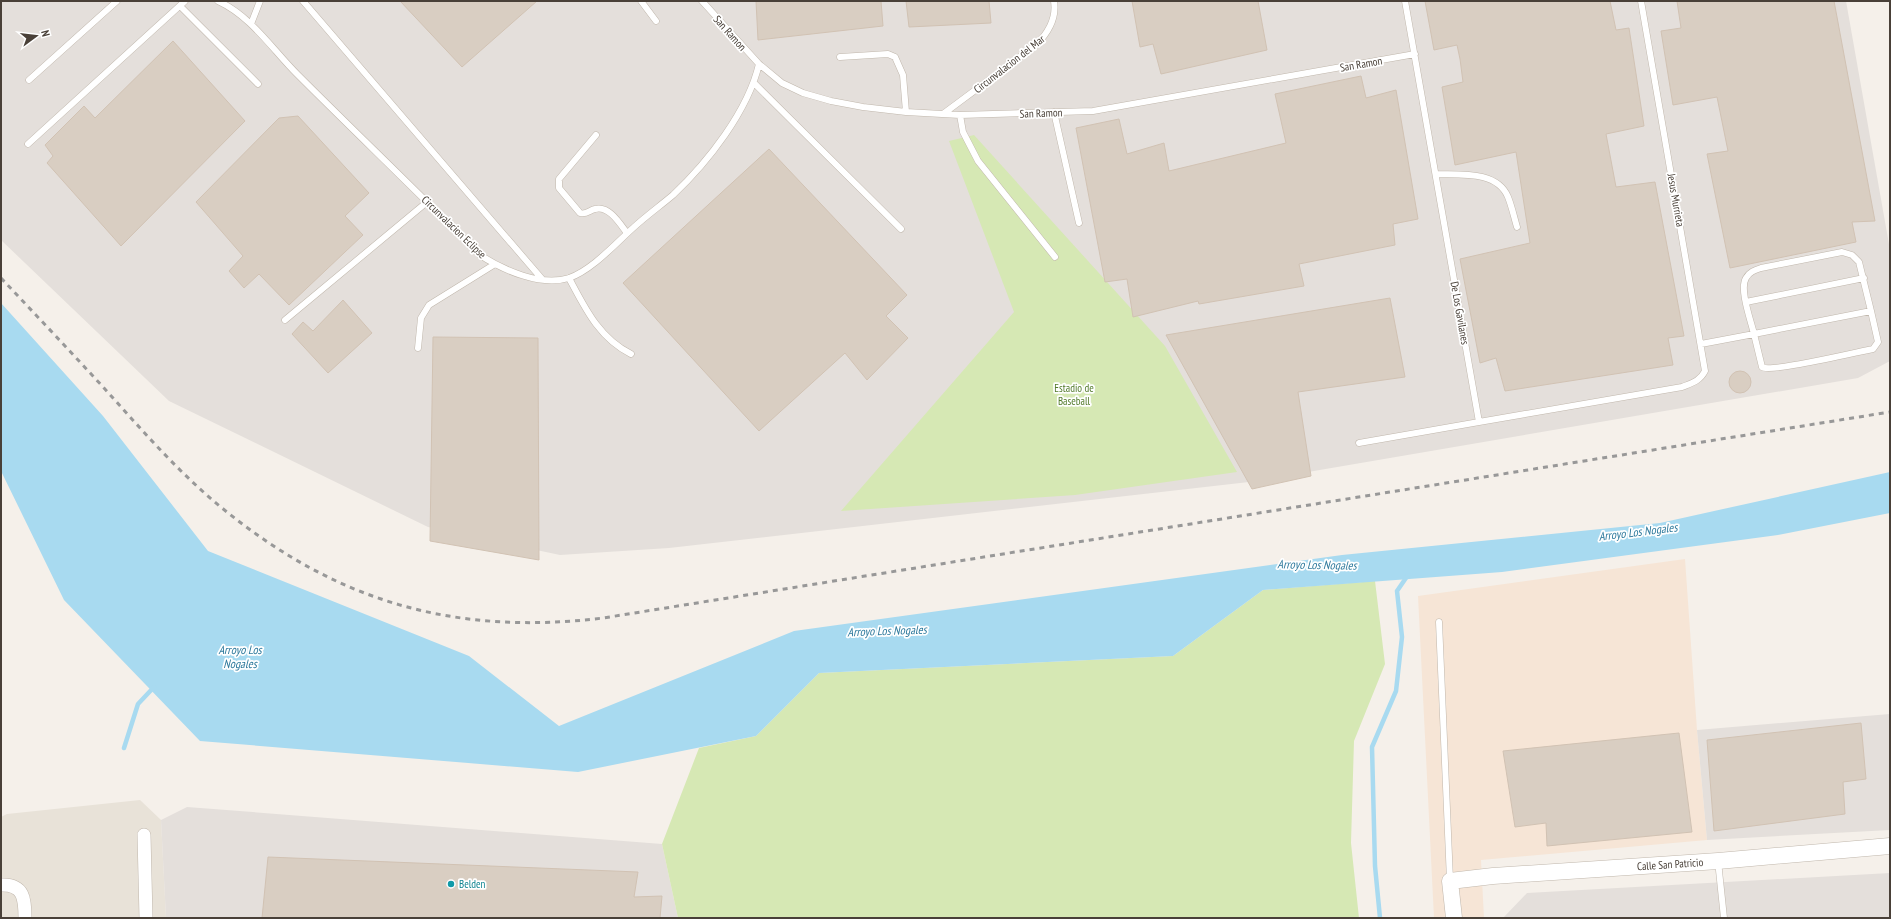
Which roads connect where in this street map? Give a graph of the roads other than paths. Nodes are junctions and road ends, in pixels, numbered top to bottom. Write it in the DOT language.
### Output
graph roads {
  1 [pos="117,1"];
  2 [pos="218,1"];
  3 [pos="260,1"];
  4 [pos="303,1"];
  5 [pos="641,1"];
  6 [pos="702,1"];
  7 [pos="1054,1"];
  8 [pos="1405,1"];
  9 [pos="1641,1"];
  10 [pos="183,3"];
  11 [pos="656,21"];
  12 [pos="251,24"];
  13 [pos="1415,54"];
  14 [pos="840,57"];
  15 [pos="759,64"];
  16 [pos="29,80"];
  17 [pos="754,83"];
  18 [pos="258,84"];
  19 [pos="906,112"];
  20 [pos="1054,112"];
  21 [pos="943,114"];
  22 [pos="960,115"];
  23 [pos="596,135"];
  24 [pos="28,144"];
  25 [pos="1436,174"];
  26 [pos="427,202"];
  27 [pos="1079,223"];
  28 [pos="1517,227"];
  29 [pos="901,229"];
  30 [pos="627,233"];
  31 [pos="1055,257"];
  32 [pos="495,264"];
  33 [pos="569,278"];
  34 [pos="1864,278"];
  35 [pos="542,279"];
  36 [pos="1746,302"];
  37 [pos="1871,311"];
  38 [pos="285,320"];
  39 [pos="1754,334"];
  40 [pos="1701,344"];
  41 [pos="418,348"];
  42 [pos="631,354"];
  43 [pos="1479,422"];
  44 [pos="1359,443"];
  45 [pos="1439,622"];
  46 [pos="144,835"];
  47 [pos="1890,846"];
  48 [pos="1718,861"];
  49 [pos="1450,881"];
  50 [pos="1,885"];
  51 [pos="25,918"];
  52 [pos="146,918"];
  53 [pos="1454,918"];
  54 [pos="1724,918"];
  1 -- 16 [label="lane"];
  2 -- 12 [label="lane, Circunvalacion Eclipse"];
  3 -- 12 [label="lane"];
  4 -- 35 [label="lane"];
  5 -- 11 [label="lane"];
  6 -- 15 [label="lane, San Ramon"];
  7 -- 21 [label="lane, Circunvalacion del Mar"];
  8 -- 13 [label="lane, De Los Gavilanes"];
  9 -- 40 [label="lane, Jesus Murrieta"];
  10 -- 18 [label="lane"];
  10 -- 24 [label="lane"];
  12 -- 26 [label="lane, Circunvalacion Eclipse"];
  13 -- 20 [label="lane, San Ramon"];
  13 -- 25 [label="lane, De Los Gavilanes"];
  14 -- 19 [label="lane"];
  15 -- 17 [label="lane, Circunvalacion Eclipse"];
  15 -- 19 [label="lane, San Ramon"];
  17 -- 29 [label="lane"];
  17 -- 30 [label="lane, Circunvalacion Eclipse"];
  19 -- 21 [label="lane, San Ramon"];
  20 -- 22 [label="lane, San Ramon"];
  20 -- 27 [label="lane"];
  21 -- 22 [label="lane, San Ramon"];
  22 -- 31 [label="lane"];
  23 -- 30 [label="lane"];
  25 -- 28 [label="lane"];
  25 -- 43 [label="lane, De Los Gavilanes"];
  26 -- 32 [label="lane, Circunvalacion Eclipse"];
  26 -- 38 [label="lane"];
  30 -- 33 [label="lane, Circunvalacion Eclipse"];
  32 -- 35 [label="lane, Circunvalacion Eclipse"];
  32 -- 41 [label="lane"];
  33 -- 35 [label="lane, Circunvalacion Eclipse"];
  33 -- 42 [label="lane"];
  34 -- 36 [label="lane"];
  34 -- 36 [label="lane"];
  34 -- 37 [label="lane"];
  36 -- 39 [label="lane"];
  37 -- 39 [label="lane"];
  37 -- 39 [label="lane"];
  39 -- 40 [label="lane"];
  40 -- 43 [label="lane, Jesus Murrieta"];
  43 -- 44 [label="lane"];
  45 -- 49 [label="lane"];
  46 -- 52 [label="street"];
  47 -- 48 [label="street, Calle San Patricio"];
  48 -- 49 [label="street, Calle San Patricio"];
  48 -- 54 [label="lane"];
  49 -- 53 [label="street"];
  50 -- 51 [label="street"];
}
